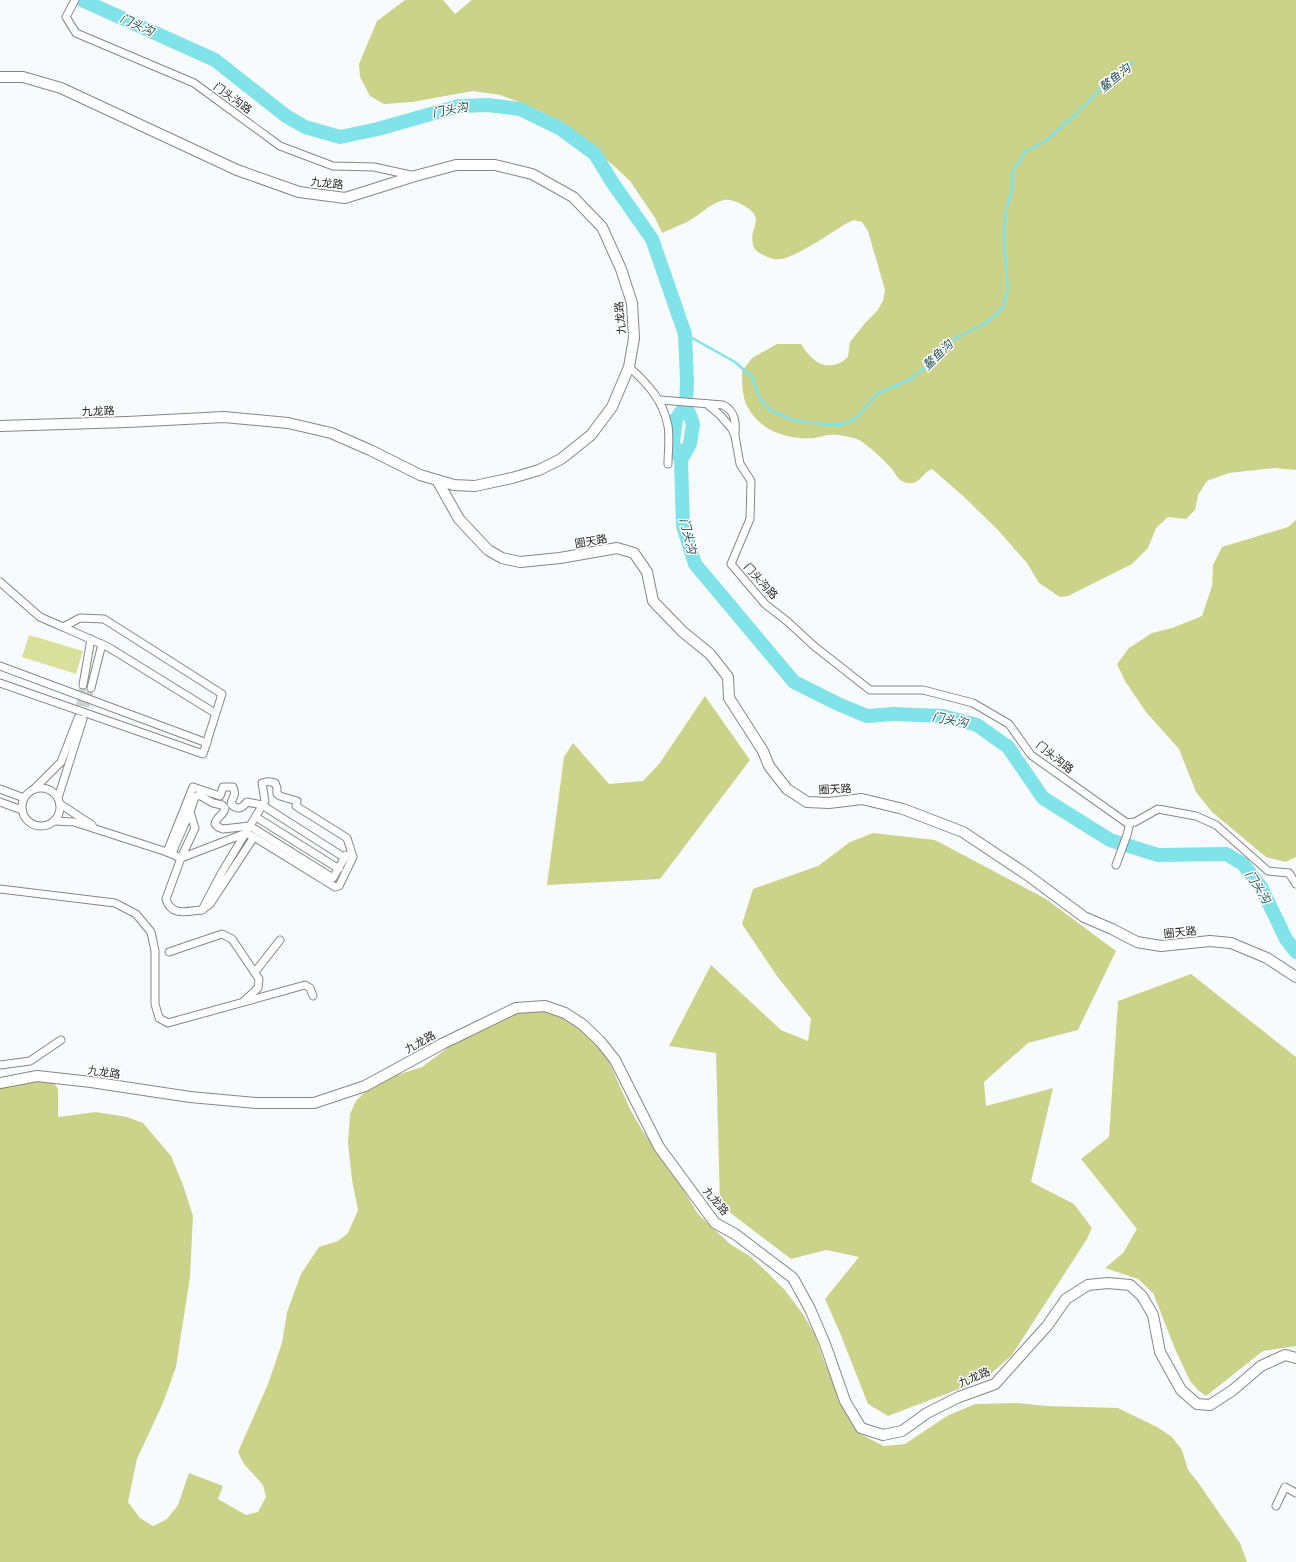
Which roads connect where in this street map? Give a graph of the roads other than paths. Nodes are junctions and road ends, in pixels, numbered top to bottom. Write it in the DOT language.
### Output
graph roads {
  1 [pos="75,0"];
  2 [pos="0,77"];
  3 [pos="415,176"];
  4 [pos="629,367"];
  5 [pos="660,400"];
  6 [pos="707,404"];
  7 [pos="0,426"];
  8 [pos="735,436"];
  9 [pos="668,464"];
  10 [pos="437,480"];
  11 [pos="0,582"];
  12 [pos="63,627"];
  13 [pos="91,639"];
  14 [pos="102,644"];
  15 [pos="0,666"];
  16 [pos="0,683"];
  17 [pos="83,685"];
  18 [pos="91,688"];
  19 [pos="215,713"];
  20 [pos="207,743"];
  21 [pos="0,789"];
  22 [pos="32,790"];
  23 [pos="24,798"];
  24 [pos="59,801"];
  25 [pos="0,802"];
  26 [pos="262,806"];
  27 [pos="22,810"];
  28 [pos="190,812"];
  29 [pos="256,817"];
  30 [pos="54,821"];
  31 [pos="1130,823"];
  32 [pos="98,829"];
  33 [pos="248,829"];
  34 [pos="254,837"];
  35 [pos="350,848"];
  36 [pos="170,852"];
  37 [pos="182,858"];
  38 [pos="345,858"];
  39 [pos="1116,866"];
  40 [pos="339,869"];
  41 [pos="334,878"];
  42 [pos="340,883"];
  43 [pos="1296,884"];
  44 [pos="0,889"];
  45 [pos="202,910"];
  46 [pos="280,940"];
  47 [pos="169,952"];
  48 [pos="255,972"];
  49 [pos="1293,975"];
  50 [pos="313,996"];
  51 [pos="242,1003"];
  52 [pos="61,1040"];
  53 [pos="0,1065"];
  54 [pos="0,1084"];
  55 [pos="1296,1358"];
  56 [pos="1296,1493"];
  57 [pos="1276,1506"];
  1 -- 3 [label="street, 门头沟路"];
  2 -- 3 [label="street, 九龙路"];
  3 -- 4 [label="street, 九龙路"];
  4 -- 5 [label="street"];
  4 -- 10 [label="street, 九龙路"];
  5 -- 6 [label="street"];
  5 -- 9 [label="street"];
  6 -- 8 [label="street"];
  6 -- 8 [label="street"];
  7 -- 10 [label="street, 九龙路"];
  8 -- 31 [label="street, 门头沟路"];
  10 -- 49 [label="street, 圈天路"];
  11 -- 12 [label="street"];
  12 -- 13 [label="street"];
  12 -- 19 [label="street"];
  13 -- 14 [label="street"];
  13 -- 17 [label="street"];
  14 -- 18 [label="street"];
  14 -- 19 [label="street"];
  15 -- 20 [label="street"];
  16 -- 20 [label="street"];
  19 -- 20 [label="street"];
  21 -- 23 [label="street"];
  22 -- 23 [label="street"];
  22 -- 24 [label="street"];
  22 -- 24 [label="street"];
  23 -- 27 [label="street"];
  24 -- 30 [label="street"];
  24 -- 32 [label="street"];
  25 -- 27 [label="street"];
  26 -- 29 [label="street"];
  26 -- 35 [label="street"];
  26 -- 36 [label="street"];
  26 -- 38 [label="street"];
  27 -- 30 [label="street"];
  28 -- 33 [label="street"];
  28 -- 36 [label="street"];
  28 -- 37 [label="street"];
  29 -- 33 [label="street"];
  29 -- 40 [label="street"];
  30 -- 32 [label="street"];
  31 -- 39 [label="street"];
  31 -- 43 [label="street"];
  32 -- 36 [label="street"];
  33 -- 34 [label="street"];
  33 -- 37 [label="street"];
  33 -- 41 [label="street"];
  33 -- 45 [label="street"];
  34 -- 42 [label="street"];
  34 -- 45 [label="street"];
  35 -- 38 [label="street"];
  35 -- 42 [label="street"];
  36 -- 37 [label="street"];
  37 -- 45 [label="street"];
  38 -- 40 [label="street"];
  40 -- 41 [label="street"];
  41 -- 42 [label="street"];
  44 -- 51 [label="street"];
  46 -- 48 [label="street"];
  47 -- 48 [label="street"];
  48 -- 51 [label="street"];
  50 -- 51 [label="street"];
  52 -- 53 [label="street"];
  54 -- 55 [label="street, 九龙路"];
  56 -- 57 [label="street"];
}
